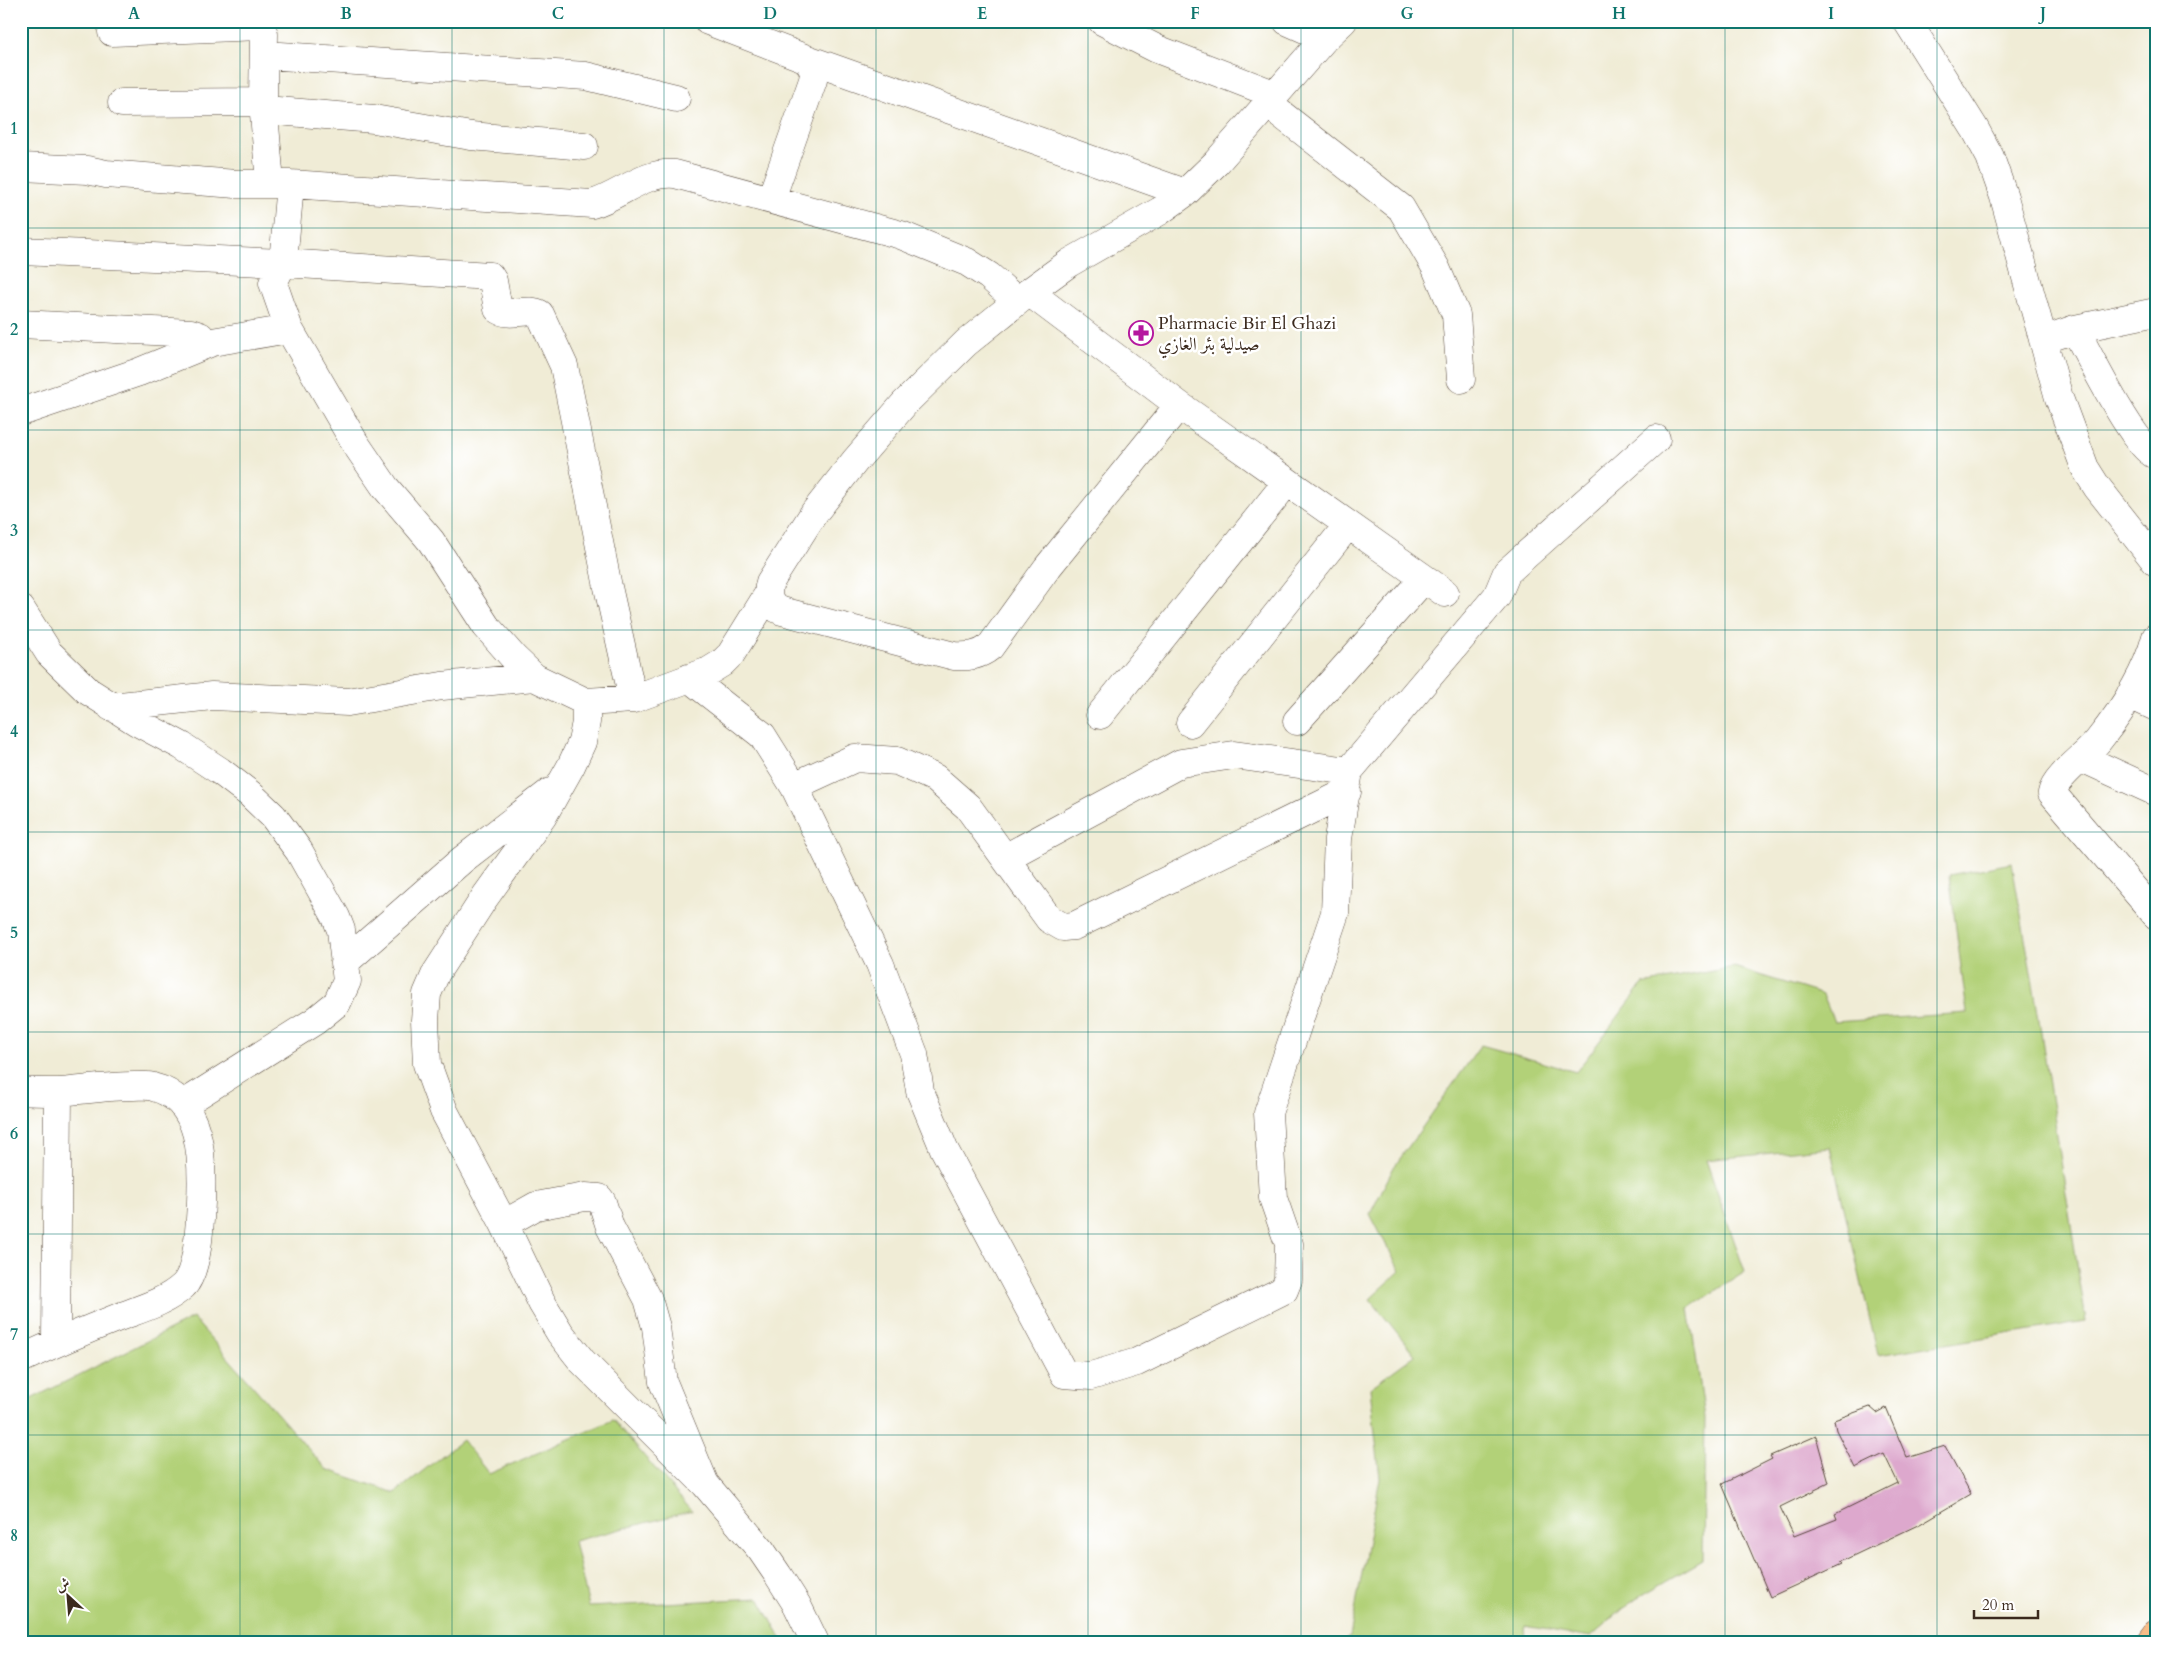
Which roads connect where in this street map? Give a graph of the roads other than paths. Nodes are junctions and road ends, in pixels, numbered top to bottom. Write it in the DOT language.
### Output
graph roads {
  1 [pos="708,21"];
  2 [pos="1102,21"];
  3 [pos="1287,21"];
  4 [pos="1907,21"];
  5 [pos="1334,30"];
  6 [pos="112,32"];
  7 [pos="264,55"];
  8 [pos="807,59"];
  9 [pos="676,98"];
  10 [pos="1272,100"];
  11 [pos="122,103"];
  12 [pos="264,106"];
  13 [pos="584,146"];
  14 [pos="21,167"];
  15 [pos="280,184"];
  16 [pos="1184,192"];
  17 [pos="772,199"];
  18 [pos="21,251"];
  19 [pos="283,263"];
  20 [pos="1023,296"];
  21 [pos="2156,312"];
  22 [pos="21,324"];
  23 [pos="290,329"];
  24 [pos="2075,329"];
  25 [pos="2043,340"];
  26 [pos="202,346"];
  27 [pos="1461,379"];
  28 [pos="1179,404"];
  29 [pos="21,412"];
  30 [pos="1656,439"];
  31 [pos="2156,455"];
  32 [pos="1287,482"];
  33 [pos="1348,525"];
  34 [pos="2156,562"];
  35 [pos="767,596"];
  36 [pos="21,609"];
  37 [pos="2156,637"];
  38 [pos="534,676"];
  39 [pos="689,678"];
  40 [pos="2130,695"];
  41 [pos="633,699"];
  42 [pos="586,702"];
  43 [pos="111,707"];
  44 [pos="2156,707"];
  45 [pos="1100,715"];
  46 [pos="1297,721"];
  47 [pos="1190,722"];
  48 [pos="2082,758"];
  49 [pos="1348,782"];
  50 [pos="560,785"];
  51 [pos="794,786"];
  52 [pos="2156,792"];
  53 [pos="1005,858"];
  54 [pos="2156,915"];
  55 [pos="344,963"];
  56 [pos="21,1091"];
  57 [pos="58,1092"];
  58 [pos="182,1105"];
  59 [pos="504,1224"];
  60 [pos="56,1342"];
  61 [pos="21,1359"];
  62 [pos="705,1484"];
  63 [pos="2156,1634"];
  64 [pos="816,1642"];
  65 [pos="2150,1642"];
  1 -- 8 [label="street"];
  2 -- 10 [label="street"];
  3 -- 5 [label="street"];
  4 -- 25 [label="street"];
  5 -- 10 [label="street"];
  6 -- 7 [label="street"];
  7 -- 9 [label="street"];
  7 -- 12 [label="street"];
  8 -- 16 [label="street"];
  8 -- 17 [label="street"];
  10 -- 16 [label="street"];
  10 -- 27 [label="street"];
  11 -- 12 [label="street"];
  12 -- 13 [label="street"];
  12 -- 15 [label="street"];
  14 -- 15 [label="street"];
  15 -- 17 [label="street"];
  15 -- 19 [label="street"];
  16 -- 20 [label="street"];
  17 -- 20 [label="street"];
  18 -- 19 [label="street"];
  19 -- 23 [label="street"];
  19 -- 41 [label="street"];
  20 -- 28 [label="street"];
  20 -- 35 [label="street"];
  21 -- 24 [label="street"];
  22 -- 26 [label="street"];
  23 -- 26 [label="street"];
  23 -- 38 [label="street"];
  24 -- 25 [label="street"];
  24 -- 31 [label="street"];
  25 -- 34 [label="street"];
  26 -- 29 [label="street"];
  28 -- 32 [label="street"];
  28 -- 35 [label="street"];
  30 -- 49 [label="street"];
  32 -- 33 [label="street"];
  32 -- 45 [label="street"];
  33 -- 46 [label="street"];
  33 -- 47 [label="street"];
  35 -- 39 [label="street"];
  36 -- 43 [label="street"];
  37 -- 40 [label="street"];
  38 -- 42 [label="street"];
  38 -- 43 [label="street"];
  39 -- 41 [label="street"];
  39 -- 51 [label="street"];
  40 -- 44 [label="street"];
  40 -- 48 [label="street"];
  41 -- 42 [label="street"];
  42 -- 50 [label="street"];
  43 -- 55 [label="street"];
  48 -- 52 [label="street"];
  48 -- 54 [label="street"];
  49 -- 51 [label="street"];
  49 -- 53 [label="street"];
  49 -- 53 [label="street"];
  50 -- 55 [label="street"];
  50 -- 59 [label="street"];
  51 -- 53 [label="street"];
  55 -- 58 [label="street"];
  56 -- 57 [label="street"];
  57 -- 58 [label="street"];
  57 -- 60 [label="street"];
  58 -- 60 [label="street"];
  59 -- 62 [label="street"];
  59 -- 62 [label="street"];
  60 -- 61 [label="street"];
  62 -- 64 [label="street"];
  63 -- 65 [label="main road"];
}
